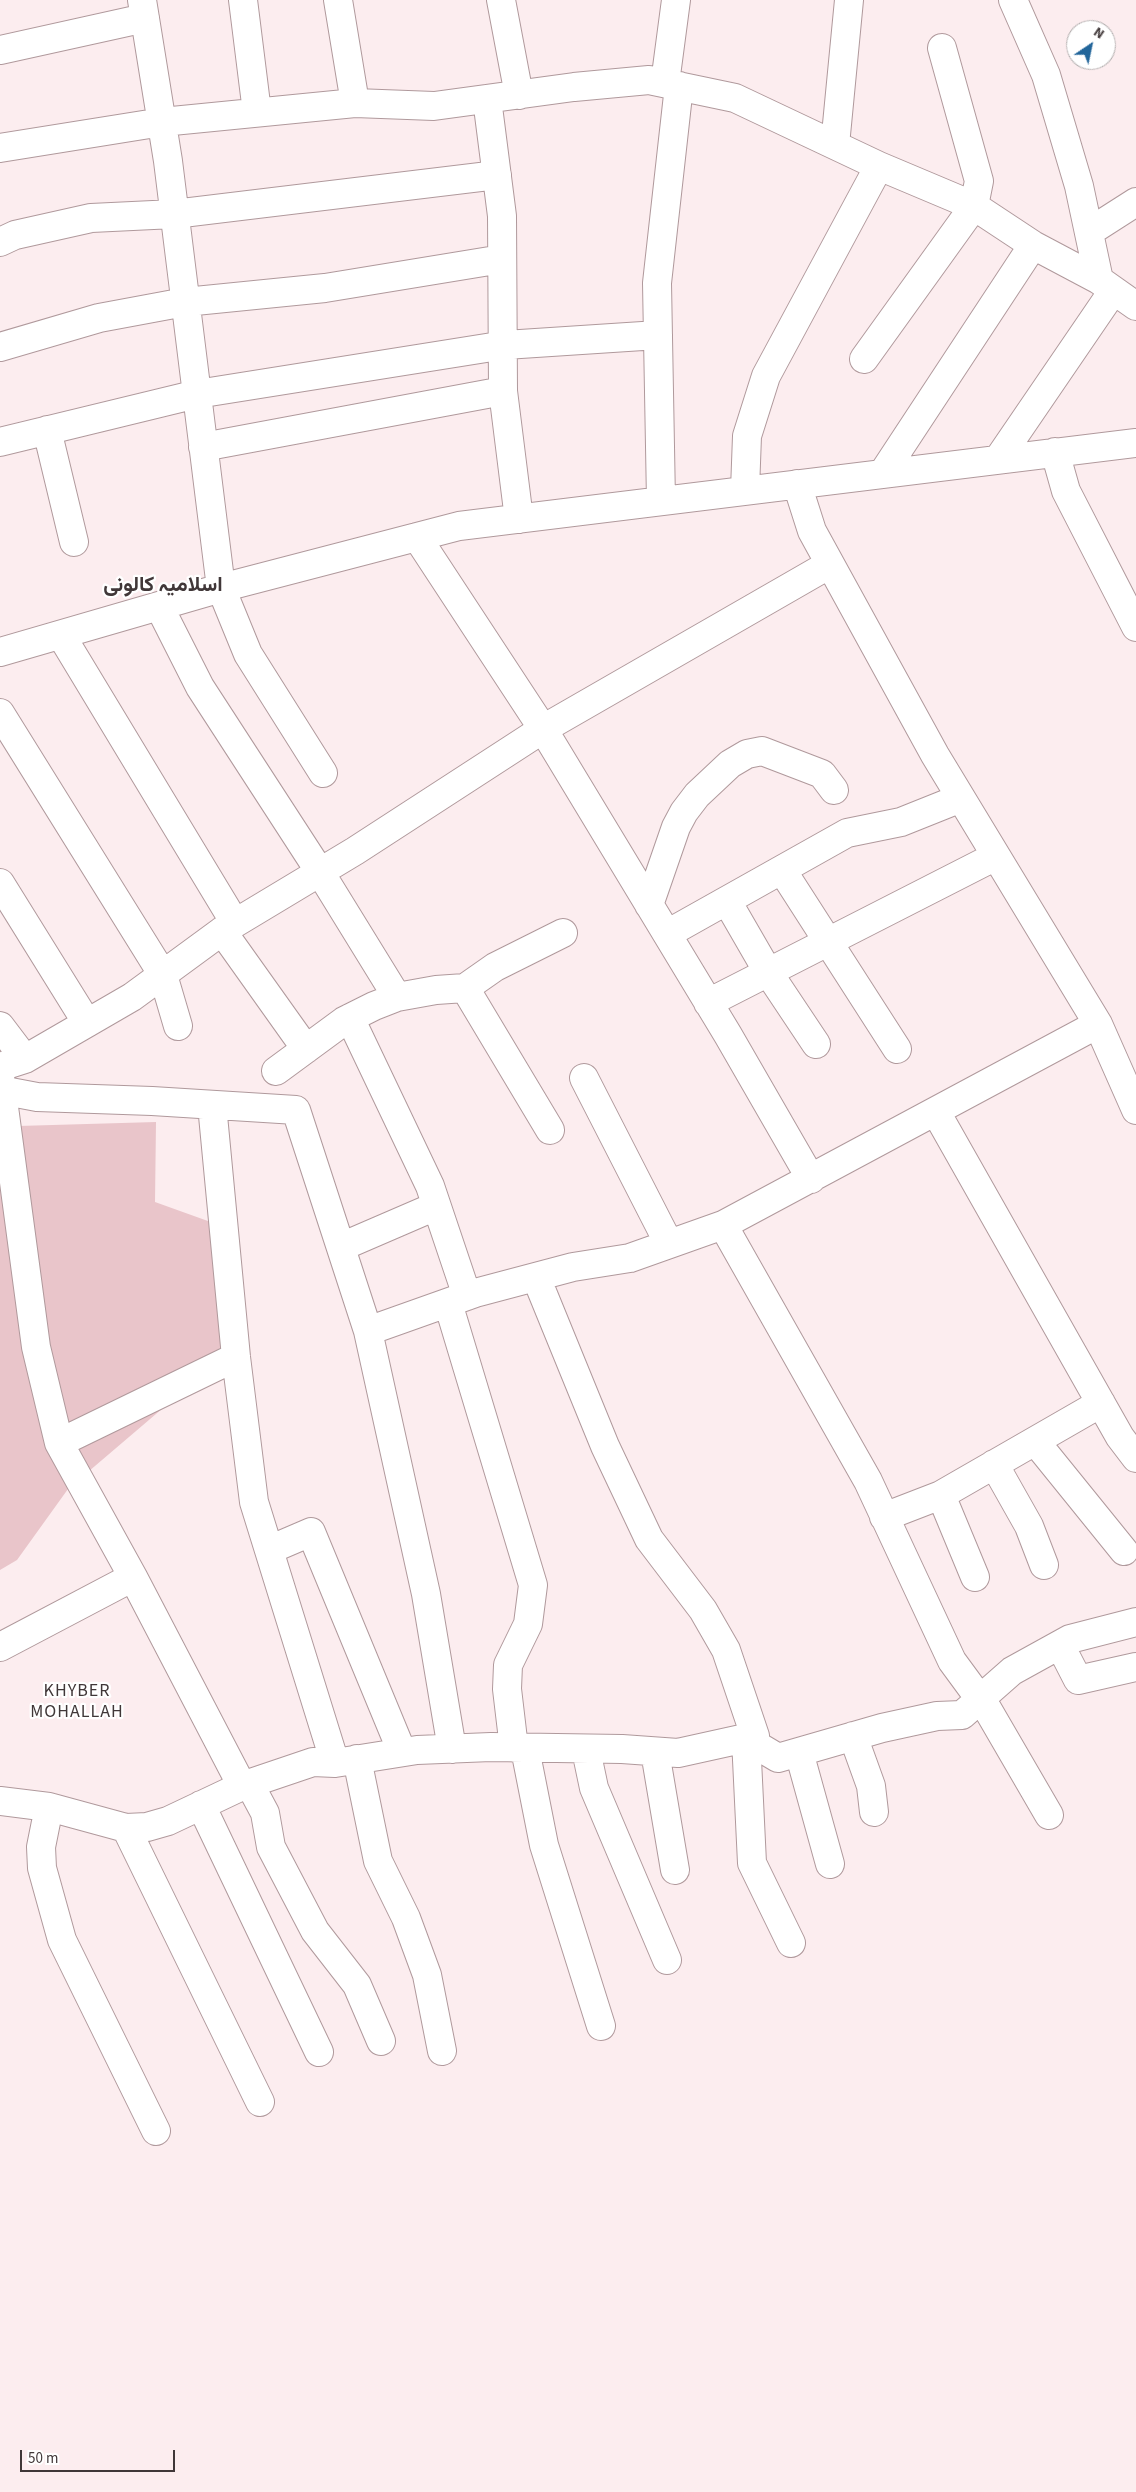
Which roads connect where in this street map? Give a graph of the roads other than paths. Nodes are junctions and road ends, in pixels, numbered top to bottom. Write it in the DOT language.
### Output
graph roads {
  1 [pos="243,0"];
  2 [pos="338,0"];
  3 [pos="501,0"];
  4 [pos="676,0"];
  5 [pos="849,0"];
  6 [pos="1013,0"];
  7 [pos="143,9"];
  8 [pos="942,48"];
  9 [pos="0,50"];
  10 [pos="672,84"];
  11 [pos="519,95"];
  12 [pos="487,99"];
  13 [pos="354,103"];
  14 [pos="257,112"];
  15 [pos="162,122"];
  16 [pos="835,145"];
  17 [pos="0,148"];
  18 [pos="879,166"];
  19 [pos="496,175"];
  20 [pos="1136,202"];
  21 [pos="974,206"];
  22 [pos="174,214"];
  23 [pos="1089,232"];
  24 [pos="0,242"];
  25 [pos="1033,245"];
  26 [pos="502,259"];
  27 [pos="1106,286"];
  28 [pos="185,302"];
  29 [pos="1136,306"];
  30 [pos="658,335"];
  31 [pos="505,345"];
  32 [pos="0,347"];
  33 [pos="864,359"];
  34 [pos="503,391"];
  35 [pos="197,394"];
  36 [pos="47,430"];
  37 [pos="0,442"];
  38 [pos="1136,443"];
  39 [pos="203,447"];
  40 [pos="1056,452"];
  41 [pos="999,458"];
  42 [pos="883,473"];
  43 [pos="797,484"];
  44 [pos="745,490"];
  45 [pos="661,501"];
  46 [pos="519,519"];
  47 [pos="417,537"];
  48 [pos="74,542"];
  49 [pos="830,564"];
  50 [pos="221,588"];
  51 [pos="159,606"];
  52 [pos="1136,627"];
  53 [pos="61,636"];
  54 [pos="0,652"];
  55 [pos="0,713"];
  56 [pos="543,729"];
  57 [pos="323,773"];
  58 [pos="834,790"];
  59 [pos="961,798"];
  60 [pos="996,856"];
  61 [pos="782,870"];
  62 [pos="320,872"];
  63 [pos="0,883"];
  64 [pos="727,901"];
  65 [pos="649,905"];
  66 [pos="228,927"];
  67 [pos="563,933"];
  68 [pos="667,934"];
  69 [pos="828,942"];
  70 [pos="768,972"];
  71 [pos="163,975"];
  72 [pos="466,988"];
  73 [pos="397,997"];
  74 [pos="708,1003"];
  75 [pos="350,1018"];
  76 [pos="87,1023"];
  77 [pos="1098,1024"];
  78 [pos="0,1026"];
  79 [pos="178,1026"];
  80 [pos="816,1044"];
  81 [pos="306,1049"];
  82 [pos="896,1049"];
  83 [pos="276,1071"];
  84 [pos="5,1077"];
  85 [pos="584,1078"];
  86 [pos="212,1105"];
  87 [pos="1136,1110"];
  88 [pos="936,1112"];
  89 [pos="550,1130"];
  90 [pos="811,1179"];
  91 [pos="436,1206"];
  92 [pos="724,1225"];
  93 [pos="669,1244"];
  94 [pos="341,1247"];
  95 [pos="536,1277"];
  96 [pos="457,1299"];
  97 [pos="368,1331"];
  98 [pos="236,1357"];
  99 [pos="1101,1403"];
  100 [pos="1036,1440"];
  101 [pos="60,1442"];
  102 [pos="1128,1447"];
  103 [pos="994,1464"];
  104 [pos="941,1495"];
  105 [pos="884,1517"];
  106 [pos="269,1550"];
  107 [pos="1124,1551"];
  108 [pos="1044,1565"];
  109 [pos="975,1576"];
  110 [pos="133,1577"];
  111 [pos="1136,1622"];
  112 [pos="1060,1645"];
  113 [pos="0,1647"];
  114 [pos="1136,1667"];
  115 [pos="980,1699"];
  116 [pos="853,1736"];
  117 [pos="746,1739"];
  118 [pos="519,1748"];
  119 [pos="452,1749"];
  120 [pos="586,1750"];
  121 [pos="402,1752"];
  122 [pos="655,1752"];
  123 [pos="799,1752"];
  124 [pos="346,1761"];
  125 [pos="246,1784"];
  126 [pos="0,1801"];
  127 [pos="201,1805"];
  128 [pos="49,1807"];
  129 [pos="874,1812"];
  130 [pos="1049,1815"];
  131 [pos="126,1828"];
  132 [pos="830,1864"];
  133 [pos="675,1870"];
  134 [pos="792,1943"];
  135 [pos="667,1960"];
  136 [pos="601,2026"];
  137 [pos="381,2041"];
  138 [pos="442,2051"];
  139 [pos="319,2052"];
  140 [pos="260,2102"];
  141 [pos="156,2132"];
  1 -- 14 [label="street"];
  2 -- 13 [label="street"];
  3 -- 11 [label="street"];
  4 -- 10 [label="street"];
  5 -- 16 [label="street"];
  6 -- 23 [label="street"];
  7 -- 9 [label="street"];
  7 -- 15 [label="street"];
  8 -- 21 [label="street"];
  10 -- 11 [label="street"];
  10 -- 16 [label="street"];
  10 -- 30 [label="street"];
  11 -- 12 [label="street"];
  12 -- 13 [label="street"];
  12 -- 19 [label="street"];
  13 -- 14 [label="street"];
  14 -- 15 [label="street"];
  15 -- 17 [label="street"];
  15 -- 22 [label="street"];
  16 -- 18 [label="street"];
  18 -- 21 [label="street"];
  18 -- 44 [label="street"];
  19 -- 22 [label="street"];
  19 -- 26 [label="street"];
  20 -- 23 [label="street"];
  21 -- 25 [label="street"];
  21 -- 33 [label="street"];
  22 -- 24 [label="street"];
  22 -- 28 [label="street"];
  23 -- 27 [label="street"];
  25 -- 27 [label="street"];
  25 -- 42 [label="street"];
  26 -- 28 [label="street"];
  26 -- 31 [label="street"];
  27 -- 29 [label="street"];
  27 -- 41 [label="street"];
  28 -- 32 [label="street"];
  28 -- 35 [label="street"];
  30 -- 31 [label="street"];
  30 -- 45 [label="street"];
  31 -- 34 [label="street"];
  31 -- 35 [label="street"];
  34 -- 39 [label="street"];
  34 -- 46 [label="street"];
  35 -- 36 [label="street"];
  35 -- 39 [label="street"];
  36 -- 37 [label="street"];
  36 -- 48 [label="street"];
  38 -- 40 [label="street"];
  39 -- 50 [label="street"];
  40 -- 41 [label="street"];
  40 -- 52 [label="street"];
  41 -- 42 [label="street"];
  42 -- 43 [label="street"];
  43 -- 44 [label="street"];
  43 -- 49 [label="street"];
  44 -- 45 [label="street"];
  45 -- 46 [label="street"];
  46 -- 47 [label="street"];
  47 -- 50 [label="street"];
  47 -- 56 [label="street"];
  49 -- 56 [label="street"];
  49 -- 59 [label="street"];
  50 -- 51 [label="street"];
  50 -- 57 [label="street"];
  51 -- 53 [label="street"];
  51 -- 62 [label="street"];
  53 -- 54 [label="street"];
  53 -- 66 [label="street"];
  55 -- 71 [label="street"];
  56 -- 62 [label="street"];
  56 -- 65 [label="street"];
  58 -- 65 [label="street"];
  59 -- 60 [label="street"];
  59 -- 61 [label="street"];
  60 -- 69 [label="street"];
  60 -- 77 [label="street"];
  61 -- 64 [label="street"];
  61 -- 69 [label="street"];
  62 -- 66 [label="street"];
  62 -- 73 [label="street"];
  63 -- 76 [label="street"];
  64 -- 68 [label="street"];
  64 -- 70 [label="street"];
  65 -- 68 [label="street"];
  66 -- 71 [label="street"];
  66 -- 81 [label="street"];
  67 -- 72 [label="street"];
  68 -- 74 [label="street"];
  69 -- 70 [label="street"];
  69 -- 82 [label="street"];
  70 -- 74 [label="street"];
  70 -- 80 [label="street"];
  71 -- 76 [label="street"];
  71 -- 79 [label="street"];
  72 -- 73 [label="street"];
  72 -- 89 [label="street"];
  73 -- 75 [label="street"];
  74 -- 90 [label="street"];
  75 -- 81 [label="street"];
  75 -- 91 [label="street"];
  76 -- 84 [label="street"];
  77 -- 87 [label="street"];
  77 -- 88 [label="street"];
  78 -- 84 [label="street"];
  81 -- 83 [label="street"];
  84 -- 86 [label="street"];
  84 -- 101 [label="street"];
  85 -- 93 [label="street"];
  86 -- 94 [label="street"];
  86 -- 98 [label="street"];
  88 -- 90 [label="street"];
  88 -- 99 [label="street"];
  90 -- 92 [label="street"];
  91 -- 94 [label="street"];
  91 -- 96 [label="street"];
  92 -- 93 [label="street"];
  92 -- 105 [label="street"];
  93 -- 95 [label="street"];
  94 -- 97 [label="street"];
  95 -- 96 [label="street"];
  95 -- 117 [label="street"];
  96 -- 97 [label="street"];
  96 -- 118 [label="street"];
  97 -- 119 [label="street"];
  98 -- 101 [label="street"];
  98 -- 106 [label="street"];
  99 -- 100 [label="street"];
  99 -- 102 [label="street"];
  100 -- 103 [label="street"];
  100 -- 107 [label="street"];
  101 -- 110 [label="street"];
  103 -- 104 [label="street"];
  103 -- 108 [label="street"];
  104 -- 105 [label="street"];
  104 -- 109 [label="street"];
  105 -- 115 [label="street"];
  106 -- 121 [label="street"];
  106 -- 124 [label="street"];
  110 -- 113 [label="street"];
  110 -- 125 [label="street"];
  111 -- 112 [label="street"];
  112 -- 114 [label="street"];
  112 -- 115 [label="street"];
  115 -- 116 [label="street"];
  115 -- 130 [label="street"];
  116 -- 123 [label="street"];
  116 -- 129 [label="street"];
  117 -- 122 [label="street"];
  117 -- 123 [label="street"];
  117 -- 134 [label="street"];
  118 -- 119 [label="street"];
  118 -- 120 [label="street"];
  118 -- 136 [label="street"];
  119 -- 121 [label="street"];
  120 -- 122 [label="street"];
  120 -- 135 [label="street"];
  121 -- 124 [label="street"];
  122 -- 133 [label="street"];
  123 -- 132 [label="street"];
  124 -- 125 [label="street"];
  124 -- 138 [label="street"];
  125 -- 127 [label="street"];
  125 -- 137 [label="street"];
  126 -- 128 [label="street"];
  127 -- 131 [label="street"];
  127 -- 139 [label="street"];
  128 -- 131 [label="street"];
  128 -- 141 [label="street"];
  131 -- 140 [label="street"];
}
